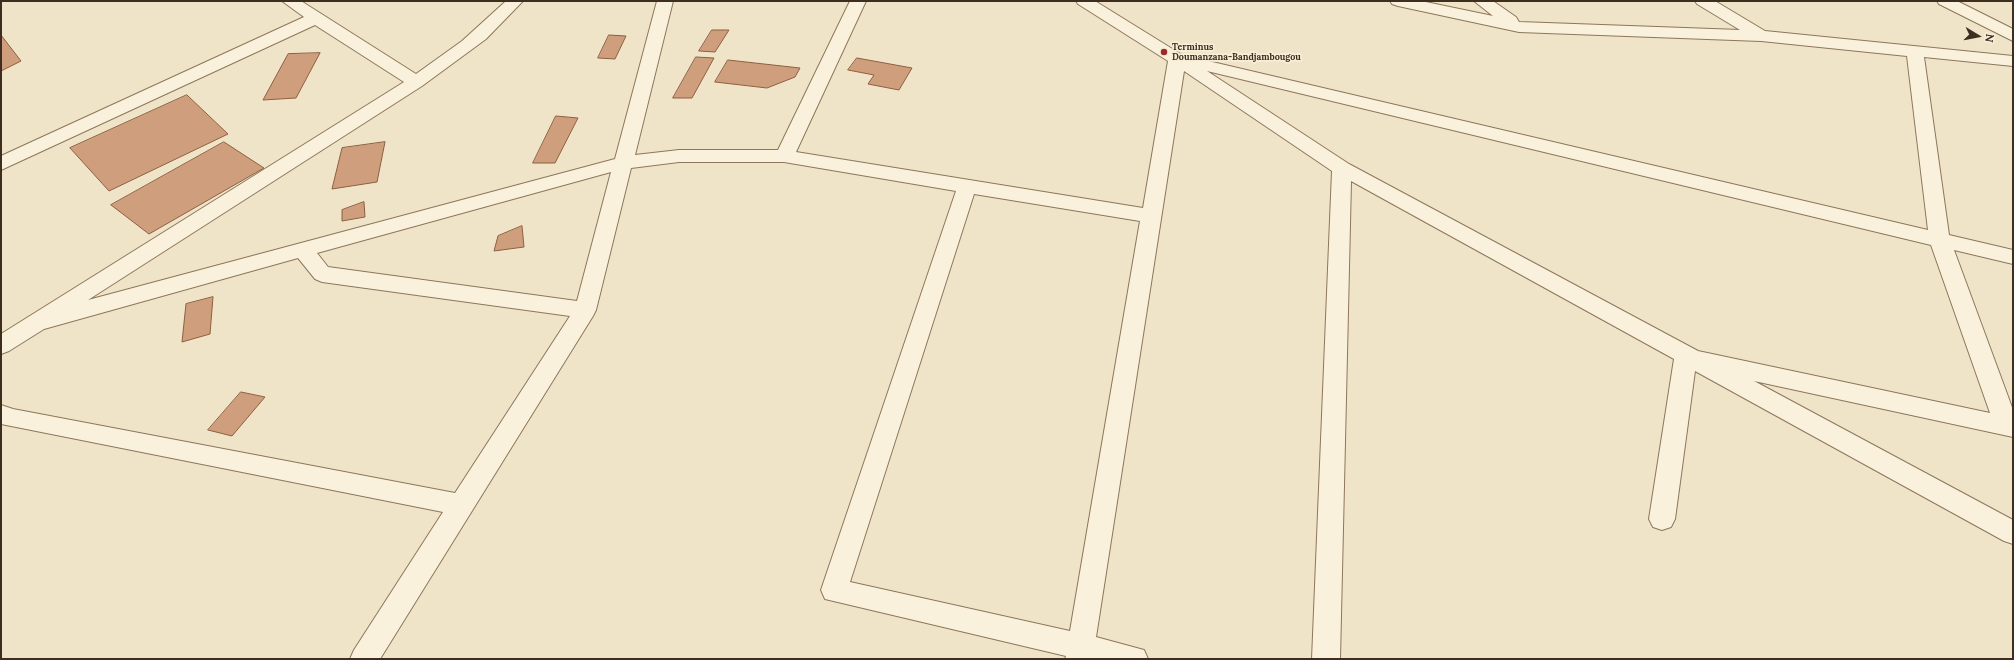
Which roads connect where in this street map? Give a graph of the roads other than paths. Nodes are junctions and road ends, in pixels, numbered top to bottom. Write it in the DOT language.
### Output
graph roads {
  1 [pos="290,1"];
  2 [pos="515,1"];
  3 [pos="665,1"];
  4 [pos="858,1"];
  5 [pos="1084,1"];
  6 [pos="1398,1"];
  7 [pos="1482,1"];
  8 [pos="1703,1"];
  9 [pos="1946,1"];
  10 [pos="316,18"];
  11 [pos="1519,27"];
  12 [pos="1761,36"];
  13 [pos="2013,36"];
  14 [pos="1915,51"];
  15 [pos="1176,59"];
  16 [pos="2013,61"];
  17 [pos="416,82"];
  18 [pos="784,156"];
  19 [pos="622,163"];
  20 [pos="1,164"];
  21 [pos="1342,168"];
  22 [pos="967,186"];
  23 [pos="1151,216"];
  24 [pos="1940,241"];
  25 [pos="304,251"];
  26 [pos="2013,257"];
  27 [pos="585,310"];
  28 [pos="38,322"];
  29 [pos="1,346"];
  30 [pos="1686,356"];
  31 [pos="1,414"];
  32 [pos="2010,426"];
  33 [pos="462,505"];
  34 [pos="1662,519"];
  35 [pos="2013,533"];
  36 [pos="1080,653"];
  37 [pos="364,659"];
  38 [pos="1134,659"];
  39 [pos="1326,659"];
  1 -- 10 [label="street"];
  2 -- 17 [label="street"];
  3 -- 19 [label="street"];
  4 -- 18 [label="street"];
  5 -- 15 [label="street"];
  6 -- 11 [label="street"];
  7 -- 11 [label="street"];
  8 -- 12 [label="street"];
  9 -- 13 [label="street"];
  10 -- 17 [label="street"];
  10 -- 20 [label="street"];
  11 -- 12 [label="street"];
  12 -- 14 [label="street"];
  14 -- 16 [label="street"];
  14 -- 24 [label="street"];
  15 -- 21 [label="street"];
  15 -- 23 [label="street"];
  15 -- 24 [label="street"];
  17 -- 28 [label="street"];
  18 -- 19 [label="street"];
  18 -- 22 [label="street"];
  19 -- 25 [label="street"];
  19 -- 27 [label="street"];
  21 -- 30 [label="street"];
  21 -- 39 [label="street"];
  22 -- 23 [label="street"];
  22 -- 36 [label="street"];
  23 -- 36 [label="street"];
  24 -- 26 [label="street"];
  24 -- 32 [label="street"];
  25 -- 27 [label="street"];
  25 -- 28 [label="street"];
  27 -- 33 [label="street"];
  28 -- 29 [label="street"];
  30 -- 32 [label="street"];
  30 -- 34 [label="street"];
  30 -- 35 [label="street"];
  31 -- 33 [label="street"];
  33 -- 37 [label="street"];
  36 -- 38 [label="street"];
}
